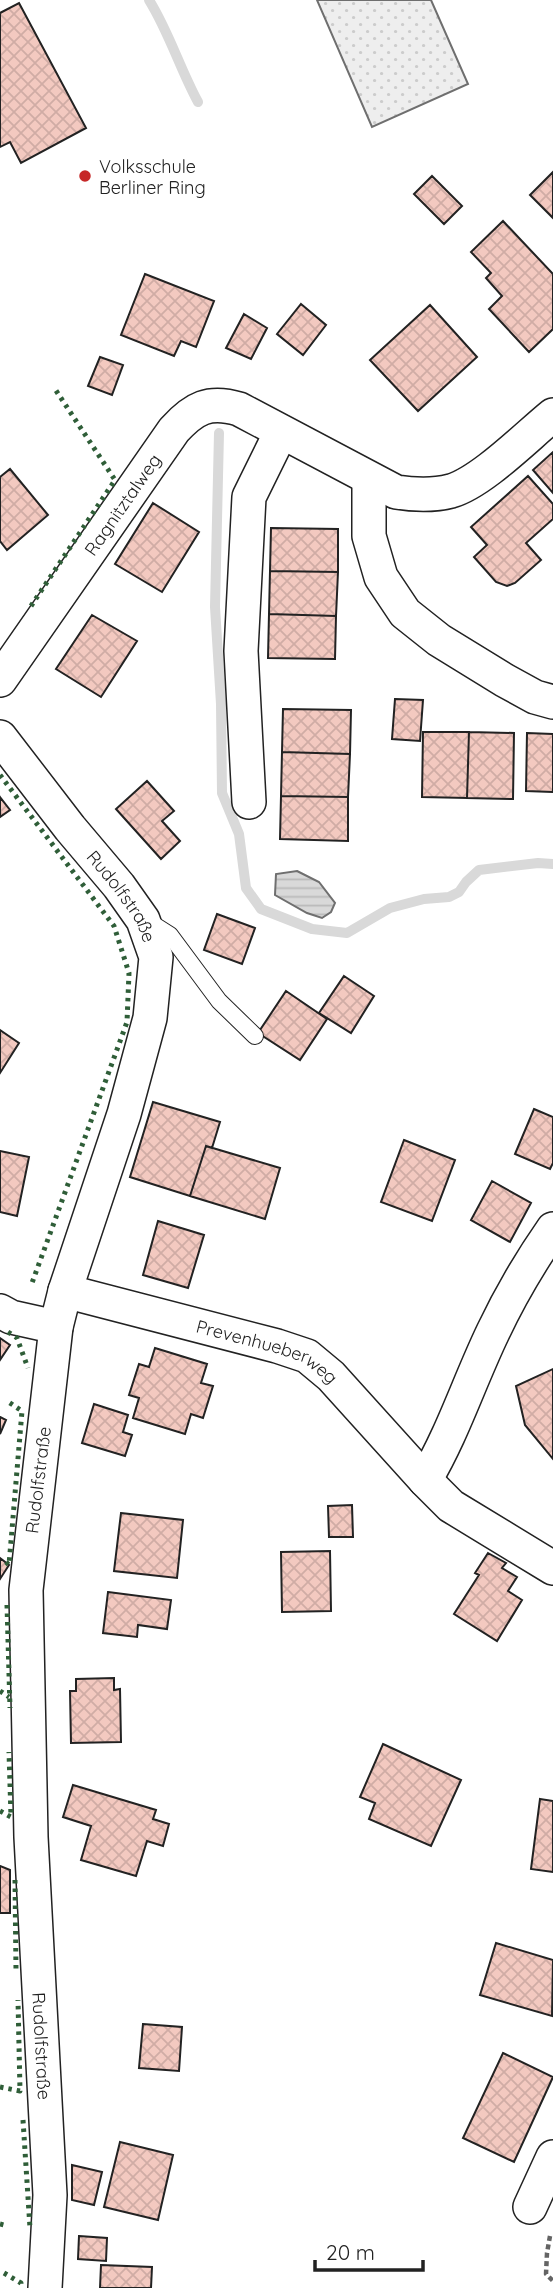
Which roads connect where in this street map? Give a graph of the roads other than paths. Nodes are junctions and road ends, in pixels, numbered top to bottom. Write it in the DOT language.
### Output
graph roads {
  1 [pos="553,415"];
  2 [pos="281,432"];
  3 [pos="369,479"];
  4 [pos="0,680"];
  5 [pos="553,702"];
  6 [pos="0,737"];
  7 [pos="249,802"];
  8 [pos="141,917"];
  9 [pos="255,1035"];
  10 [pos="553,1229"];
  11 [pos="65,1290"];
  12 [pos="0,1311"];
  13 [pos="56,1327"];
  14 [pos="425,1480"];
  15 [pos="553,1568"];
  16 [pos="553,2157"];
  17 [pos="541,2220"];
  18 [pos="45,2288"];
  1 -- 3 [label="street, Ragnitztalweg"];
  2 -- 3 [label="street, Ragnitztalweg"];
  2 -- 4 [label="street, Ragnitztalweg"];
  2 -- 7 [label="street"];
  3 -- 5 [label="street"];
  6 -- 8 [label="street, Rudolfstraße"];
  8 -- 9 [label="lane"];
  8 -- 11 [label="street, Rudolfstraße"];
  10 -- 14 [label="street"];
  11 -- 13 [label="street, Rudolfstraße"];
  11 -- 14 [label="street, Prevenhueberweg"];
  12 -- 13 [label="street"];
  13 -- 18 [label="street, Rudolfstraße"];
  14 -- 15 [label="street, Prevenhueberweg"];
  16 -- 17 [label="street"];
}
